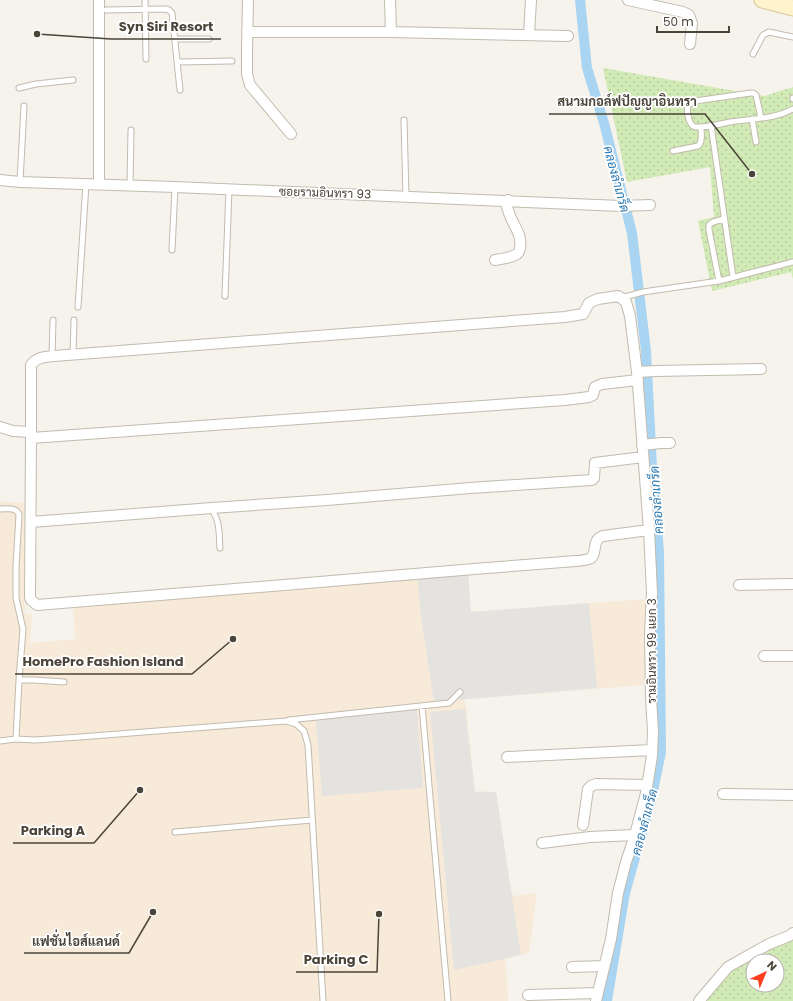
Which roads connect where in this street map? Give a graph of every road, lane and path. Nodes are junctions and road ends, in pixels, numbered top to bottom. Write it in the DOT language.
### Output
graph roads {
  1 [pos="99,0"];
  2 [pos="145,0"];
  3 [pos="248,0"];
  4 [pos="390,0"];
  5 [pos="531,0"];
  6 [pos="628,0"];
  7 [pos="762,0"];
  8 [pos="793,8"];
  9 [pos="145,9"];
  10 [pos="106,10"];
  11 [pos="247,32"];
  12 [pos="391,32"];
  13 [pos="529,35"];
  14 [pos="568,36"];
  15 [pos="793,37"];
  16 [pos="209,38"];
  17 [pos="175,39"];
  18 [pos="690,44"];
  19 [pos="753,54"];
  20 [pos="146,58"];
  21 [pos="232,61"];
  22 [pos="178,62"];
  23 [pos="73,80"];
  24 [pos="19,88"];
  25 [pos="180,90"];
  26 [pos="24,106"];
  27 [pos="793,109"];
  28 [pos="761,118"];
  29 [pos="752,119"];
  30 [pos="404,120"];
  31 [pos="711,125"];
  32 [pos="701,127"];
  33 [pos="131,130"];
  34 [pos="291,134"];
  35 [pos="756,142"];
  36 [pos="673,151"];
  37 [pos="0,180"];
  38 [pos="20,182"];
  39 [pos="86,184"];
  40 [pos="99,184"];
  41 [pos="130,185"];
  42 [pos="174,187"];
  43 [pos="229,190"];
  44 [pos="406,196"];
  45 [pos="508,200"];
  46 [pos="650,205"];
  47 [pos="724,219"];
  48 [pos="172,250"];
  49 [pos="495,260"];
  50 [pos="793,262"];
  51 [pos="733,277"];
  52 [pos="719,281"];
  53 [pos="225,296"];
  54 [pos="623,297"];
  55 [pos="78,307"];
  56 [pos="53,320"];
  57 [pos="74,320"];
  58 [pos="73,354"];
  59 [pos="52,356"];
  60 [pos="761,369"];
  61 [pos="640,375"];
  62 [pos="0,427"];
  63 [pos="31,435"];
  64 [pos="666,443"];
  65 [pos="645,444"];
  66 [pos="643,457"];
  67 [pos="212,508"];
  68 [pos="0,509"];
  69 [pos="31,522"];
  70 [pos="649,530"];
  71 [pos="220,548"];
  72 [pos="793,584"];
  73 [pos="739,585"];
  74 [pos="764,656"];
  75 [pos="793,656"];
  76 [pos="19,680"];
  77 [pos="64,682"];
  78 [pos="460,692"];
  79 [pos="422,706"];
  80 [pos="286,721"];
  81 [pos="16,739"];
  82 [pos="0,741"];
  83 [pos="652,750"];
  84 [pos="507,758"];
  85 [pos="647,785"];
  86 [pos="723,794"];
  87 [pos="793,796"];
  88 [pos="312,820"];
  89 [pos="582,825"];
  90 [pos="176,832"];
  91 [pos="635,835"];
  92 [pos="542,843"];
  93 [pos="793,933"];
  94 [pos="604,966"];
  95 [pos="572,967"];
  96 [pos="528,995"];
  97 [pos="597,997"];
  98 [pos="323,1001"];
  99 [pos="448,1001"];
  100 [pos="699,1001"];
  1 -- 40 [label="street"];
  2 -- 9 [label="lane"];
  3 -- 11 [label="street"];
  4 -- 12 [label="street"];
  5 -- 13 [label="street"];
  6 -- 18 [label="street"];
  7 -- 8 [label="main road"];
  9 -- 10 [label="lane"];
  9 -- 17 [label="lane"];
  9 -- 20 [label="lane"];
  11 -- 12 [label="street"];
  11 -- 34 [label="street"];
  12 -- 13 [label="street"];
  13 -- 14 [label="street"];
  15 -- 19 [label="lane"];
  16 -- 17 [label="lane"];
  17 -- 22 [label="lane"];
  21 -- 22 [label="lane"];
  22 -- 25 [label="lane"];
  23 -- 24 [label="lane"];
  26 -- 38 [label="lane"];
  27 -- 28 [label="lane"];
  28 -- 29 [label="lane"];
  28 -- 32 [label="lane"];
  29 -- 31 [label="lane"];
  29 -- 35 [label="lane"];
  30 -- 44 [label="lane"];
  31 -- 32 [label="lane"];
  31 -- 47 [label="lane"];
  32 -- 36 [label="lane"];
  33 -- 41 [label="lane"];
  37 -- 38 [label="street, ซอยรามอินทรา 93"];
  38 -- 39 [label="street, ซอยรามอินทรา 93"];
  39 -- 40 [label="street, ซอยรามอินทรา 93"];
  39 -- 55 [label="lane"];
  40 -- 41 [label="street, ซอยรามอินทรา 93"];
  41 -- 42 [label="street, ซอยรามอินทรา 93"];
  42 -- 43 [label="street, ซอยรามอินทรา 93"];
  42 -- 48 [label="lane"];
  43 -- 44 [label="street, ซอยรามอินทรา 93"];
  43 -- 53 [label="lane"];
  44 -- 45 [label="street, ซอยรามอินทรา 93"];
  45 -- 46 [label="street, ซอยรามอินทรา 93"];
  45 -- 49 [label="street"];
  47 -- 51 [label="lane"];
  47 -- 52 [label="lane"];
  50 -- 51 [label="lane"];
  51 -- 52 [label="lane"];
  52 -- 54 [label="lane"];
  54 -- 58 [label="street"];
  54 -- 61 [label="street, รามอินทรา 99 แยก 3"];
  56 -- 59 [label="lane"];
  57 -- 58 [label="lane"];
  58 -- 59 [label="street"];
  59 -- 63 [label="street"];
  60 -- 61 [label="street"];
  61 -- 63 [label="street"];
  61 -- 65 [label="street, รามอินทรา 99 แยก 3"];
  62 -- 63 [label="street"];
  63 -- 69 [label="street"];
  64 -- 65 [label="street"];
  65 -- 66 [label="street, รามอินทรา 99 แยก 3"];
  66 -- 67 [label="street"];
  66 -- 70 [label="street, รามอินทรา 99 แยก 3"];
  67 -- 69 [label="street"];
  67 -- 71 [label="lane"];
  68 -- 76 [label="lane"];
  69 -- 70 [label="street"];
  70 -- 83 [label="street, รามอินทรา 99 แยก 3"];
  72 -- 73 [label="street"];
  74 -- 75 [label="street"];
  76 -- 77 [label="lane"];
  76 -- 81 [label="lane"];
  78 -- 79 [label="lane"];
  79 -- 80 [label="lane"];
  79 -- 99 [label="lane"];
  80 -- 81 [label="lane"];
  80 -- 88 [label="lane"];
  81 -- 82 [label="lane"];
  83 -- 84 [label="street"];
  83 -- 85 [label="street, รามอินทรา 99 แยก 3"];
  85 -- 89 [label="street"];
  85 -- 91 [label="street, รามอินทรา 99 แยก 3"];
  86 -- 87 [label="street"];
  88 -- 90 [label="lane"];
  88 -- 98 [label="lane"];
  91 -- 92 [label="street"];
  91 -- 94 [label="street, รามอินทรา 99 แยก 3"];
  93 -- 100 [label="street"];
  94 -- 95 [label="street"];
  94 -- 97 [label="street, รามอินทรา 99 แยก 3"];
  96 -- 97 [label="street"];
}
